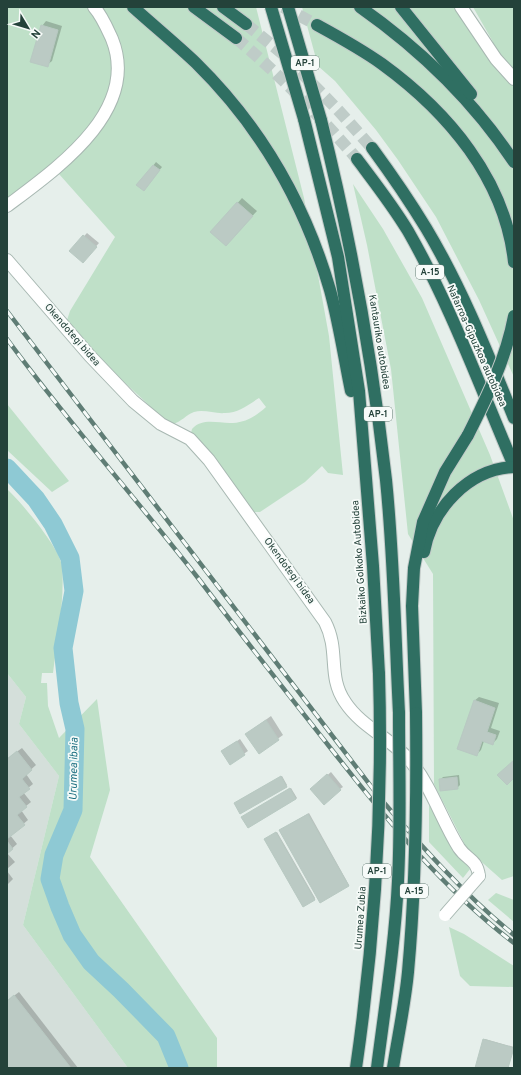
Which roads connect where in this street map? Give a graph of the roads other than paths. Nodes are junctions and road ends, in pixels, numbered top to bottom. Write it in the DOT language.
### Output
graph roads {
  1 [pos="94,7"];
  2 [pos="133,7"];
  3 [pos="194,7"];
  4 [pos="223,7"];
  5 [pos="271,7"];
  6 [pos="288,7"];
  7 [pos="360,7"];
  8 [pos="401,7"];
  9 [pos="461,7"];
  10 [pos="246,24"];
  11 [pos="317,25"];
  12 [pos="236,38"];
  13 [pos="514,79"];
  14 [pos="487,124"];
  15 [pos="372,148"];
  16 [pos="357,159"];
  17 [pos="514,162"];
  18 [pos="7,206"];
  19 [pos="7,260"];
  20 [pos="514,262"];
  21 [pos="514,316"];
  22 [pos="514,418"];
  23 [pos="364,449"];
  24 [pos="514,467"];
  25 [pos="379,674"];
  26 [pos="415,674"];
  27 [pos="445,915"];
  28 [pos="356,1068"];
  29 [pos="376,1068"];
  30 [pos="392,1068"];
  1 -- 18 [label="street"];
  2 -- 23 [label="highway"];
  3 -- 12 [label="highway"];
  4 -- 10 [label="highway"];
  5 -- 23 [label="highway, AP-1, bridge"];
  6 -- 29 [label="highway, Kantauriko autobidea / AP-1, bridge"];
  7 -- 14 [label="highway"];
  8 -- 14 [label="highway"];
  9 -- 13 [label="street"];
  11 -- 20 [label="highway"];
  14 -- 17 [label="highway"];
  15 -- 22 [label="highway, Nafarroa-Gipuzkoa autobidea / A-15"];
  16 -- 24 [label="highway, Nafarroa-Gipuzkoa autobidea / A-15"];
  19 -- 27 [label="street, Okendotegi bidea, bridge"];
  21 -- 26 [label="highway, bridge"];
  23 -- 25 [label="highway, Bizkaiko Golkoko Autobidea / AP-1"];
  24 -- 26 [label="highway"];
  25 -- 28 [label="highway, Urumea Zubia / AP-1, bridge"];
  26 -- 30 [label="highway, A-15, bridge"];
}
